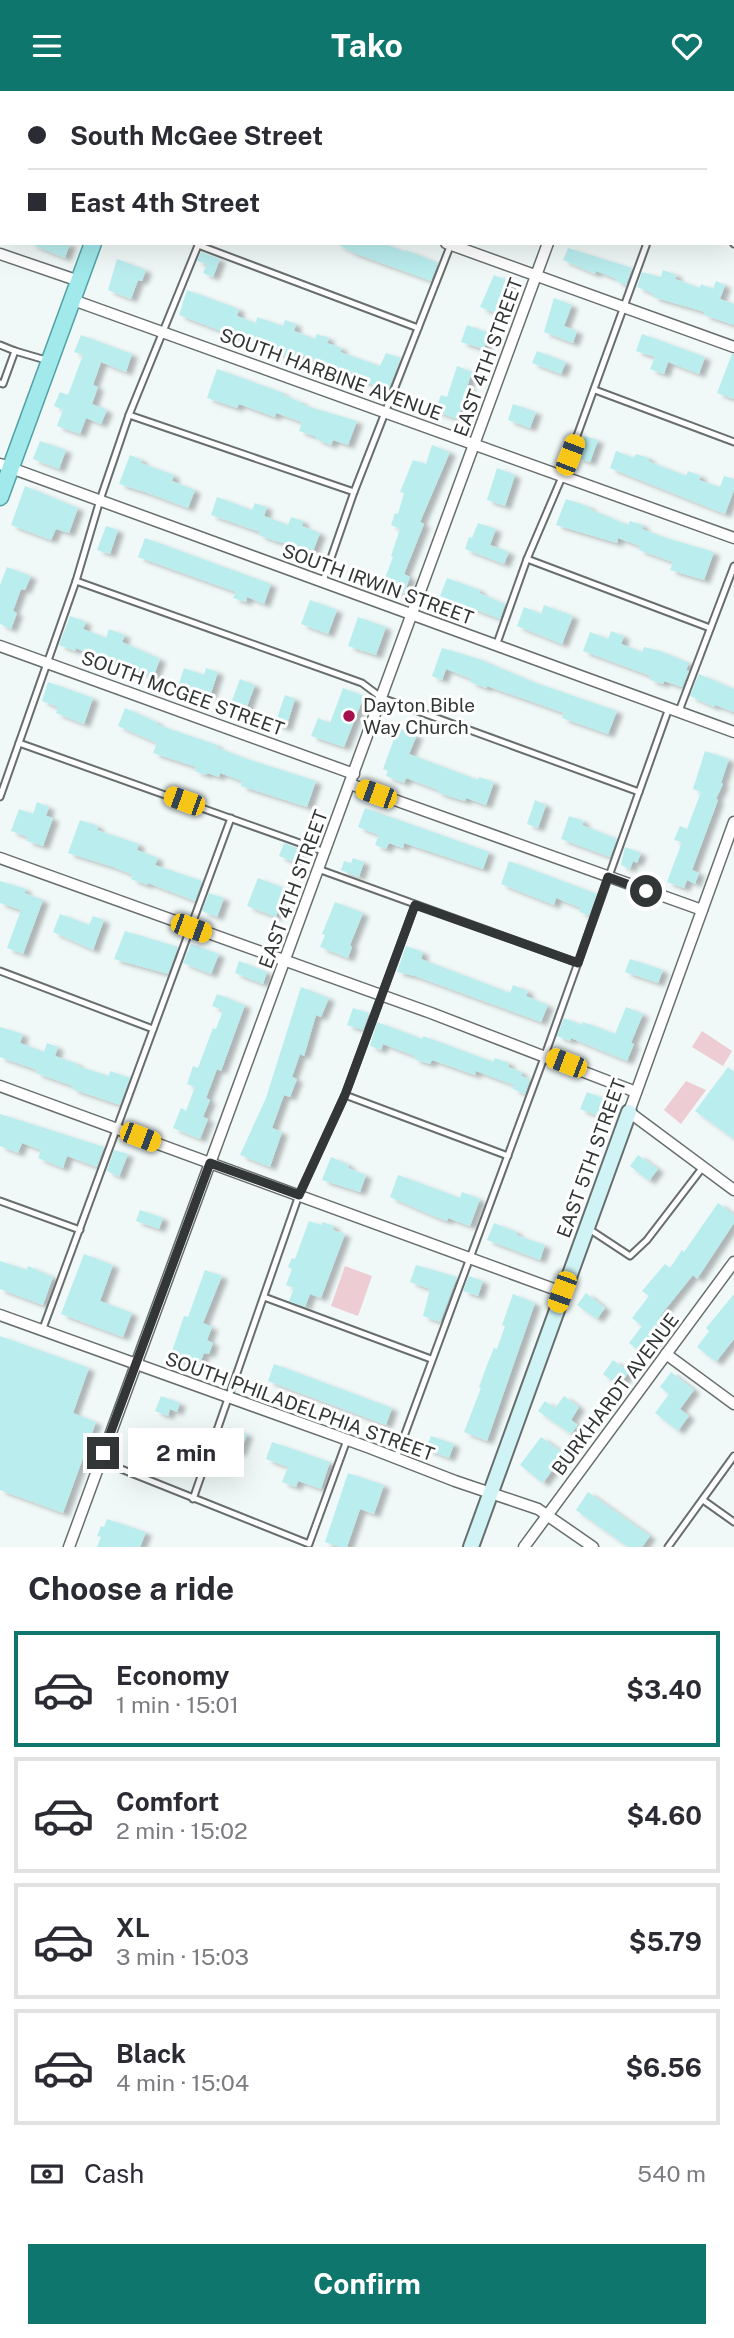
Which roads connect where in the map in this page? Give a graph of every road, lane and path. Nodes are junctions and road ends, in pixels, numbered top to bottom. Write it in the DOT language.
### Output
graph roads {
  1 [pos="92,245"];
  2 [pos="198,245"];
  3 [pos="201,245"];
  4 [pos="449,245"];
  5 [pos="452,245"];
  6 [pos="547,245"];
  7 [pos="647,245"];
  8 [pos="0,254"];
  9 [pos="537,275"];
  10 [pos="79,281"];
  11 [pos="73,300"];
  12 [pos="625,307"];
  13 [pos="418,328"];
  14 [pos="164,331"];
  15 [pos="0,345"];
  16 [pos="734,347"];
  17 [pos="15,351"];
  18 [pos="50,361"];
  19 [pos="0,383"];
  20 [pos="595,390"];
  21 [pos="386,413"];
  22 [pos="129,415"];
  23 [pos="734,442"];
  24 [pos="475,446"];
  25 [pos="5,467"];
  26 [pos="562,477"];
  27 [pos="354,492"];
  28 [pos="0,497"];
  29 [pos="100,500"];
  30 [pos="734,538"];
  31 [pos="527,559"];
  32 [pos="734,566"];
  33 [pos="76,581"];
  34 [pos="323,581"];
  35 [pos="412,615"];
  36 [pos="710,628"];
  37 [pos="0,646"];
  38 [pos="496,646"];
  39 [pos="46,663"];
  40 [pos="382,698"];
  41 [pos="674,710"];
  42 [pos="734,732"];
  43 [pos="19,743"];
  44 [pos="354,774"];
  45 [pos="350,785"];
  46 [pos="639,792"];
  47 [pos="0,797"];
  48 [pos="231,818"];
  49 [pos="734,822"];
  50 [pos="325,852"];
  51 [pos="0,858"];
  52 [pos="318,869"];
  53 [pos="608,877"];
  54 [pos="415,905"];
  55 [pos="702,910"];
  56 [pos="191,928"];
  57 [pos="285,962"];
  58 [pos="578,963"];
  59 [pos="0,971"];
  60 [pos="382,997"];
  61 [pos="153,1029"];
  62 [pos="545,1055"];
  63 [pos="0,1086"];
  64 [pos="636,1092"];
  65 [pos="345,1095"];
  66 [pos="629,1112"];
  67 [pos="117,1128"];
  68 [pos="508,1156"];
  69 [pos="210,1163"];
  70 [pos="703,1167"];
  71 [pos="734,1189"];
  72 [pos="299,1195"];
  73 [pos="0,1201"];
  74 [pos="586,1227"];
  75 [pos="80,1230"];
  76 [pos="470,1258"];
  77 [pos="734,1262"];
  78 [pos="562,1292"];
  79 [pos="264,1297"];
  80 [pos="0,1315"];
  81 [pos="42,1331"];
  82 [pos="666,1354"];
  83 [pos="431,1359"];
  84 [pos="137,1365"];
  85 [pos="229,1398"];
  86 [pos="734,1403"];
  87 [pos="347,1440"];
  88 [pos="734,1456"];
  89 [pos="396,1458"];
  90 [pos="101,1461"];
  91 [pos="489,1492"];
  92 [pos="193,1499"];
  93 [pos="703,1500"];
  94 [pos="548,1514"];
  95 [pos="734,1522"];
  96 [pos="69,1547"];
  97 [pos="471,1547"];
  98 [pos="524,1547"];
  99 [pos="593,1547"];
  100 [pos="668,1547"];
  1 -- 10 [label="main road"];
  2 -- 14 [label="lane"];
  3 -- 13 [label="lane"];
  4 -- 13 [label="lane"];
  5 -- 9 [label="street"];
  6 -- 9 [label="street, EAST 4TH STREET"];
  7 -- 12 [label="lane"];
  8 -- 10 [label="street"];
  9 -- 12 [label="street"];
  9 -- 24 [label="street, EAST 4TH STREET"];
  10 -- 11 [label="main road"];
  11 -- 14 [label="street, SOUTH HARBINE AVENUE"];
  11 -- 18 [label="main road"];
  12 -- 16 [label="street"];
  12 -- 20 [label="lane"];
  13 -- 21 [label="lane"];
  14 -- 21 [label="street, SOUTH HARBINE AVENUE"];
  14 -- 22 [label="lane"];
  15 -- 17 [label="lane"];
  17 -- 18 [label="lane"];
  17 -- 19 [label="lane"];
  18 -- 25 [label="main road"];
  20 -- 23 [label="lane"];
  20 -- 26 [label="lane"];
  21 -- 24 [label="street, SOUTH HARBINE AVENUE"];
  21 -- 27 [label="lane"];
  22 -- 27 [label="lane"];
  22 -- 29 [label="lane"];
  24 -- 26 [label="street, SOUTH HARBINE AVENUE"];
  24 -- 35 [label="street, EAST 4TH STREET"];
  25 -- 28 [label="main road"];
  25 -- 29 [label="street, SOUTH IRWIN STREET"];
  26 -- 30 [label="street, SOUTH HARBINE AVENUE"];
  26 -- 31 [label="lane"];
  27 -- 34 [label="lane"];
  29 -- 33 [label="lane"];
  29 -- 34 [label="street, SOUTH IRWIN STREET"];
  31 -- 36 [label="lane"];
  31 -- 38 [label="lane"];
  32 -- 36 [label="lane"];
  33 -- 39 [label="lane"];
  33 -- 40 [label="lane"];
  34 -- 35 [label="street, SOUTH IRWIN STREET"];
  35 -- 38 [label="street, SOUTH IRWIN STREET"];
  35 -- 40 [label="street, EAST 4TH STREET"];
  36 -- 41 [label="lane"];
  37 -- 39 [label="street, SOUTH MCGEE STREET"];
  38 -- 41 [label="street, SOUTH IRWIN STREET"];
  39 -- 43 [label="lane"];
  39 -- 44 [label="street, SOUTH MCGEE STREET"];
  40 -- 44 [label="street, EAST 4TH STREET"];
  40 -- 46 [label="lane"];
  41 -- 42 [label="street, SOUTH IRWIN STREET"];
  41 -- 46 [label="lane"];
  43 -- 47 [label="lane"];
  43 -- 48 [label="lane"];
  44 -- 45 [label="street, EAST 4TH STREET"];
  45 -- 50 [label="street, EAST 4TH STREET"];
  45 -- 53 [label="street"];
  46 -- 53 [label="lane"];
  48 -- 50 [label="lane"];
  48 -- 56 [label="lane"];
  49 -- 55 [label="street, EAST 5TH STREET"];
  50 -- 52 [label="street, EAST 4TH STREET"];
  51 -- 56 [label="street"];
  52 -- 54 [label="lane"];
  52 -- 57 [label="street, EAST 4TH STREET"];
  53 -- 55 [label="street"];
  53 -- 58 [label="lane"];
  54 -- 58 [label="lane"];
  54 -- 60 [label="lane"];
  55 -- 64 [label="street, EAST 5TH STREET"];
  56 -- 57 [label="street"];
  56 -- 61 [label="lane"];
  57 -- 60 [label="street"];
  57 -- 69 [label="street, EAST 4TH STREET"];
  58 -- 62 [label="lane"];
  59 -- 61 [label="lane"];
  60 -- 62 [label="street"];
  60 -- 65 [label="lane"];
  61 -- 67 [label="lane"];
  62 -- 64 [label="street"];
  62 -- 68 [label="lane"];
  63 -- 67 [label="street"];
  64 -- 66 [label="street, EAST 5TH STREET"];
  65 -- 68 [label="lane"];
  65 -- 72 [label="lane"];
  66 -- 70 [label="street"];
  66 -- 74 [label="street, EAST 5TH STREET"];
  67 -- 69 [label="street"];
  67 -- 75 [label="lane"];
  68 -- 76 [label="lane"];
  69 -- 72 [label="street"];
  69 -- 84 [label="street, EAST 4TH STREET"];
  70 -- 71 [label="street"];
  70 -- 74 [label="lane"];
  72 -- 76 [label="street"];
  72 -- 79 [label="lane"];
  73 -- 75 [label="lane"];
  74 -- 78 [label="street, EAST 5TH STREET"];
  75 -- 81 [label="lane"];
  76 -- 78 [label="street"];
  76 -- 83 [label="lane"];
  77 -- 82 [label="street, BURKHARDT AVENUE"];
  78 -- 91 [label="street, EAST 5TH STREET"];
  79 -- 83 [label="lane"];
  79 -- 85 [label="lane"];
  80 -- 81 [label="street, SOUTH PHILADELPHIA STREET"];
  81 -- 84 [label="street, SOUTH PHILADELPHIA STREET"];
  82 -- 86 [label="street"];
  82 -- 94 [label="street, BURKHARDT AVENUE"];
  83 -- 89 [label="lane"];
  84 -- 85 [label="street, SOUTH PHILADELPHIA STREET"];
  84 -- 90 [label="street, EAST 4TH STREET"];
  85 -- 87 [label="street, SOUTH PHILADELPHIA STREET"];
  85 -- 92 [label="lane"];
  87 -- 89 [label="street, SOUTH PHILADELPHIA STREET"];
  87 -- 92 [label="lane"];
  88 -- 93 [label="lane"];
  89 -- 91 [label="street, SOUTH PHILADELPHIA STREET"];
  90 -- 92 [label="lane"];
  90 -- 96 [label="street, EAST 4TH STREET"];
  91 -- 94 [label="street, SOUTH PHILADELPHIA STREET"];
  91 -- 97 [label="street, EAST 5TH STREET"];
  93 -- 95 [label="lane"];
  93 -- 100 [label="lane"];
  94 -- 98 [label="street, BURKHARDT AVENUE"];
  94 -- 99 [label="street, SOUTH PHILADELPHIA STREET"];
}
